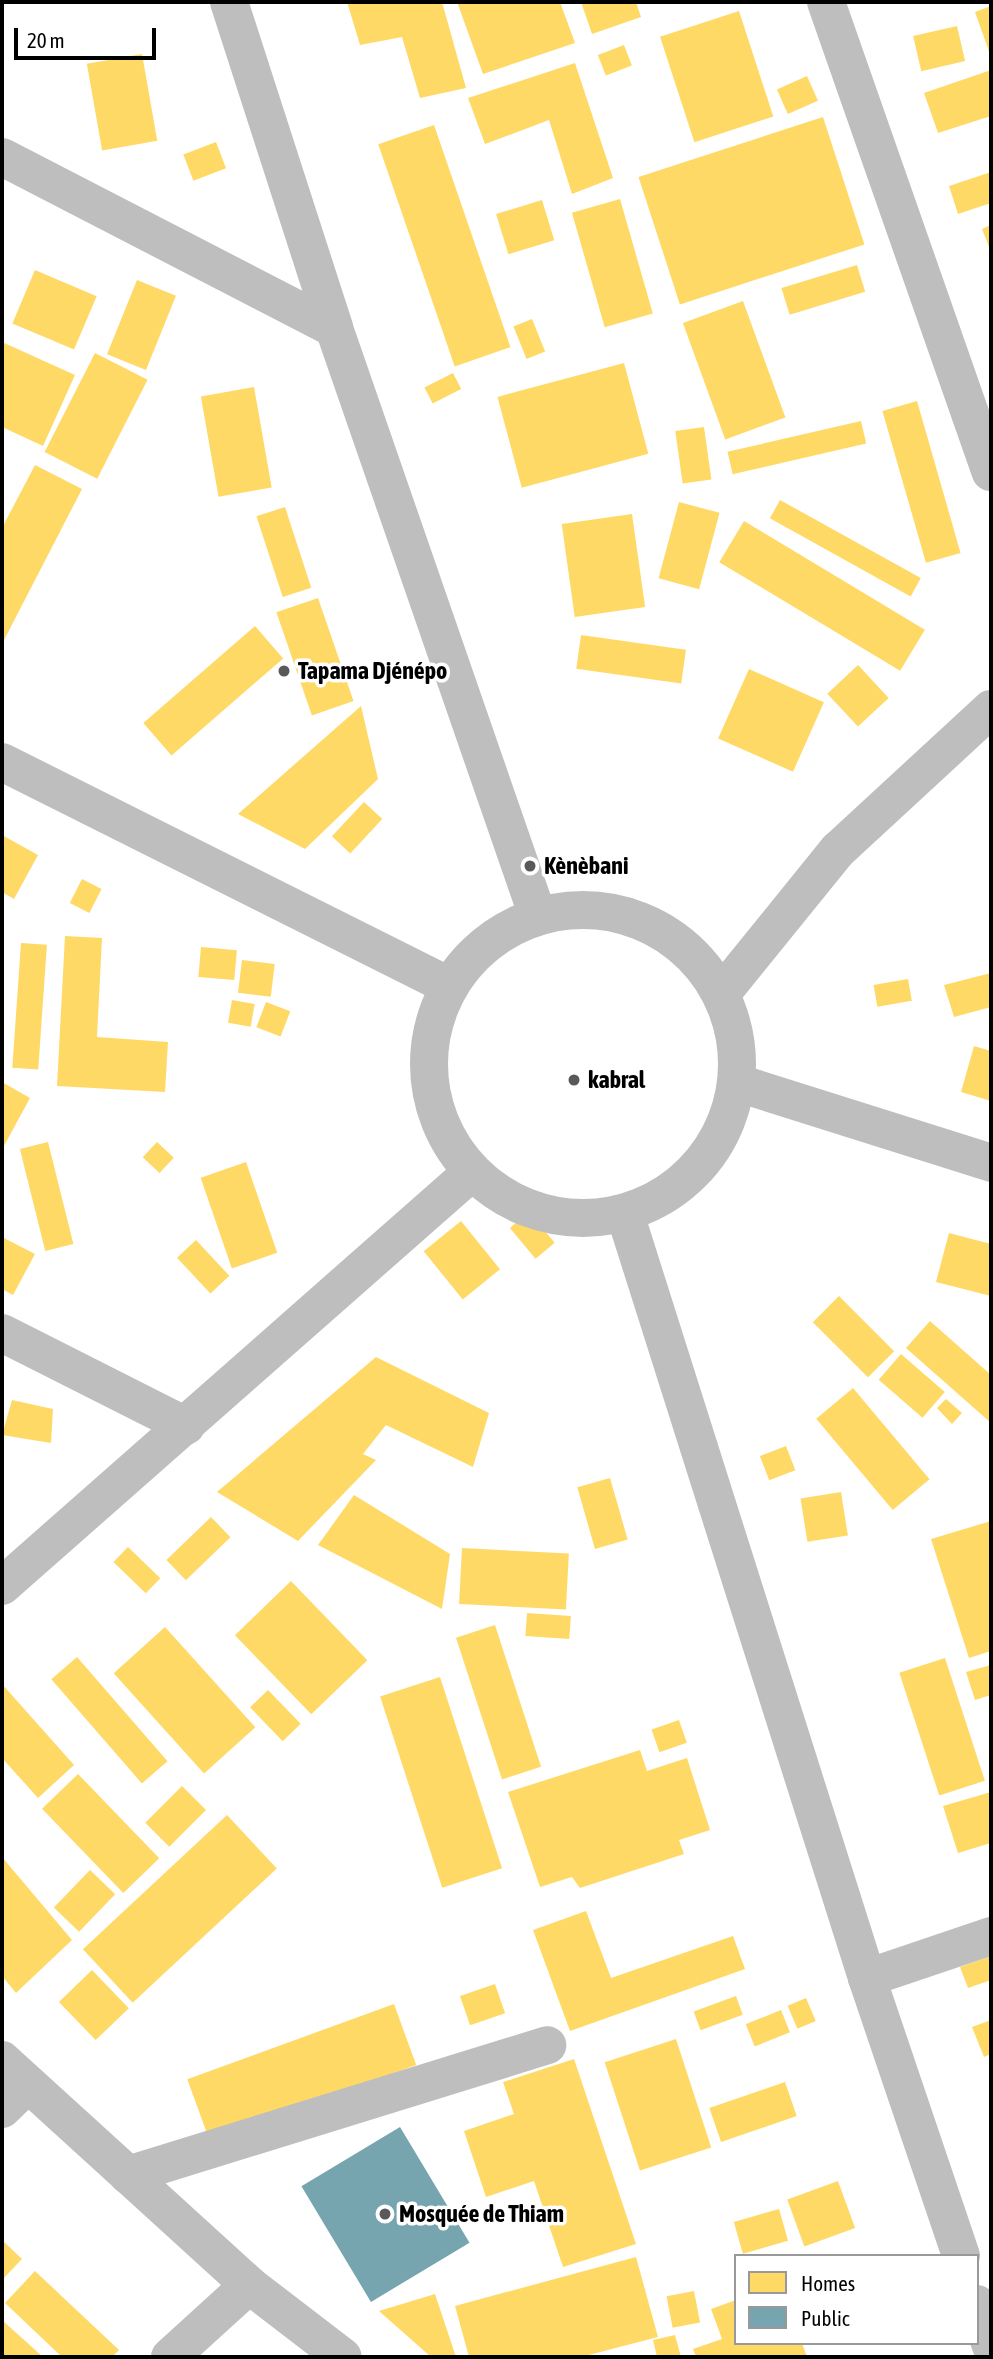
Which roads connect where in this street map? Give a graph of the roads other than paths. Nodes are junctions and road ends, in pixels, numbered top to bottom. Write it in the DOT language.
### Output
graph roads {
  1 [pos="229,2"];
  2 [pos="826,2"];
  3 [pos="2,157"];
  4 [pos="334,328"];
  5 [pos="991,472"];
  6 [pos="991,709"];
  7 [pos="2,762"];
  8 [pos="537,914"];
  9 [pos="448,985"];
  10 [pos="722,993"];
  11 [pos="738,1083"];
  12 [pos="991,1163"];
  13 [pos="472,1172"];
  14 [pos="625,1214"];
  15 [pos="2,1333"];
  16 [pos="186,1426"];
  17 [pos="2,1587"];
  18 [pos="991,1936"];
  19 [pos="867,1978"];
  20 [pos="547,2045"];
  21 [pos="10,2084"];
  22 [pos="128,2175"];
  23 [pos="960,2254"];
  24 [pos="249,2284"];
  25 [pos="979,2310"];
  26 [pos="991,2346"];
  27 [pos="170,2357"];
  28 [pos="343,2357"];
  1 -- 4 [label="street"];
  2 -- 5 [label="street"];
  3 -- 4 [label="street"];
  4 -- 8 [label="street"];
  6 -- 10 [label="street"];
  7 -- 9 [label="street"];
  8 -- 9 [label="street"];
  8 -- 10 [label="street"];
  9 -- 13 [label="street"];
  10 -- 11 [label="street"];
  11 -- 12 [label="street"];
  11 -- 14 [label="street"];
  13 -- 14 [label="street"];
  13 -- 16 [label="street"];
  14 -- 19 [label="street"];
  15 -- 16 [label="street"];
  16 -- 17 [label="street"];
  18 -- 19 [label="street"];
  19 -- 23 [label="street"];
  20 -- 22 [label="street"];
  21 -- 22 [label="street"];
  22 -- 24 [label="street"];
  24 -- 27 [label="street"];
  24 -- 28 [label="street"];
  25 -- 26 [label="street"];
}
